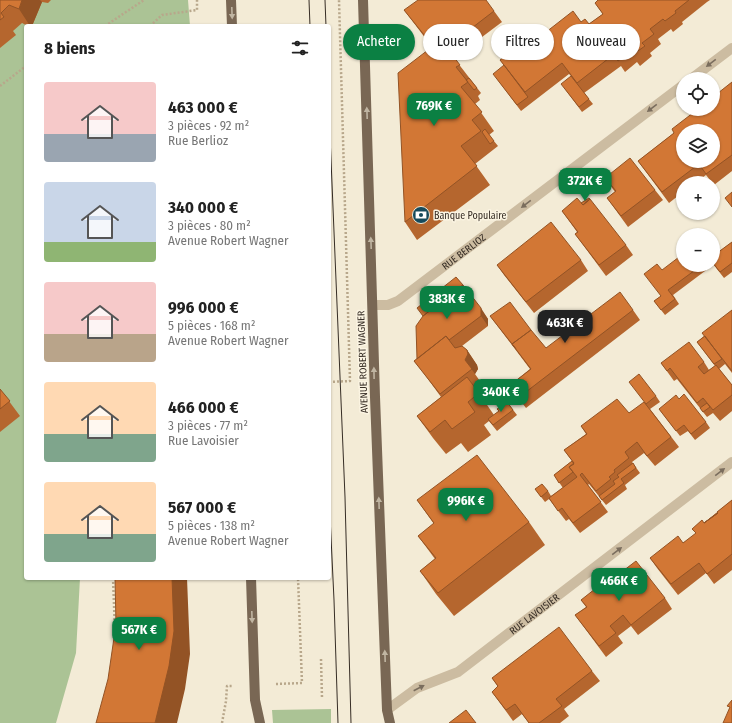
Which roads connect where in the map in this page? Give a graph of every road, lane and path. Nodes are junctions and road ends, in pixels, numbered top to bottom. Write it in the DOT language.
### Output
graph roads {
  1 [pos="144,0"];
  2 [pos="197,0"];
  3 [pos="232,0"];
  4 [pos="339,0"];
  5 [pos="363,0"];
  6 [pos="108,24"];
  7 [pos="152,24"];
  8 [pos="232,24"];
  9 [pos="732,48"];
  10 [pos="24,68"];
  11 [pos="700,72"];
  12 [pos="0,86"];
  13 [pos="676,90"];
  14 [pos="373,305"];
  15 [pos="331,382"];
  16 [pos="732,462"];
  17 [pos="113,580"];
  18 [pos="251,580"];
  19 [pos="298,580"];
  20 [pos="115,636"];
  21 [pos="321,659"];
  22 [pos="302,683"];
  23 [pos="227,686"];
  24 [pos="322,698"];
  25 [pos="387,710"];
  26 [pos="222,723"];
  27 [pos="260,723"];
  28 [pos="390,723"];
  1 -- 6 [label="path"];
  2 -- 7 [label="path"];
  3 -- 8 [label="main road, one-way"];
  4 -- 15 [label="path"];
  14 -- 5 [label="main road, AVENUE ROBERT WAGNER, one-way"];
  9 -- 11 [label="street, one-way"];
  10 -- 12 [label="path"];
  13 -- 14 [label="street, RUE BERLIOZ, one-way"];
  25 -- 14 [label="main road, AVENUE ROBERT WAGNER, one-way"];
  25 -- 16 [label="street, RUE LAVOISIER, one-way"];
  17 -- 20 [label="path"];
  18 -- 27 [label="main road, one-way"];
  19 -- 22 [label="path"];
  21 -- 24 [label="path"];
  23 -- 26 [label="path"];
  25 -- 28 [label="main road, AVENUE ROBERT WAGNER"];
}
